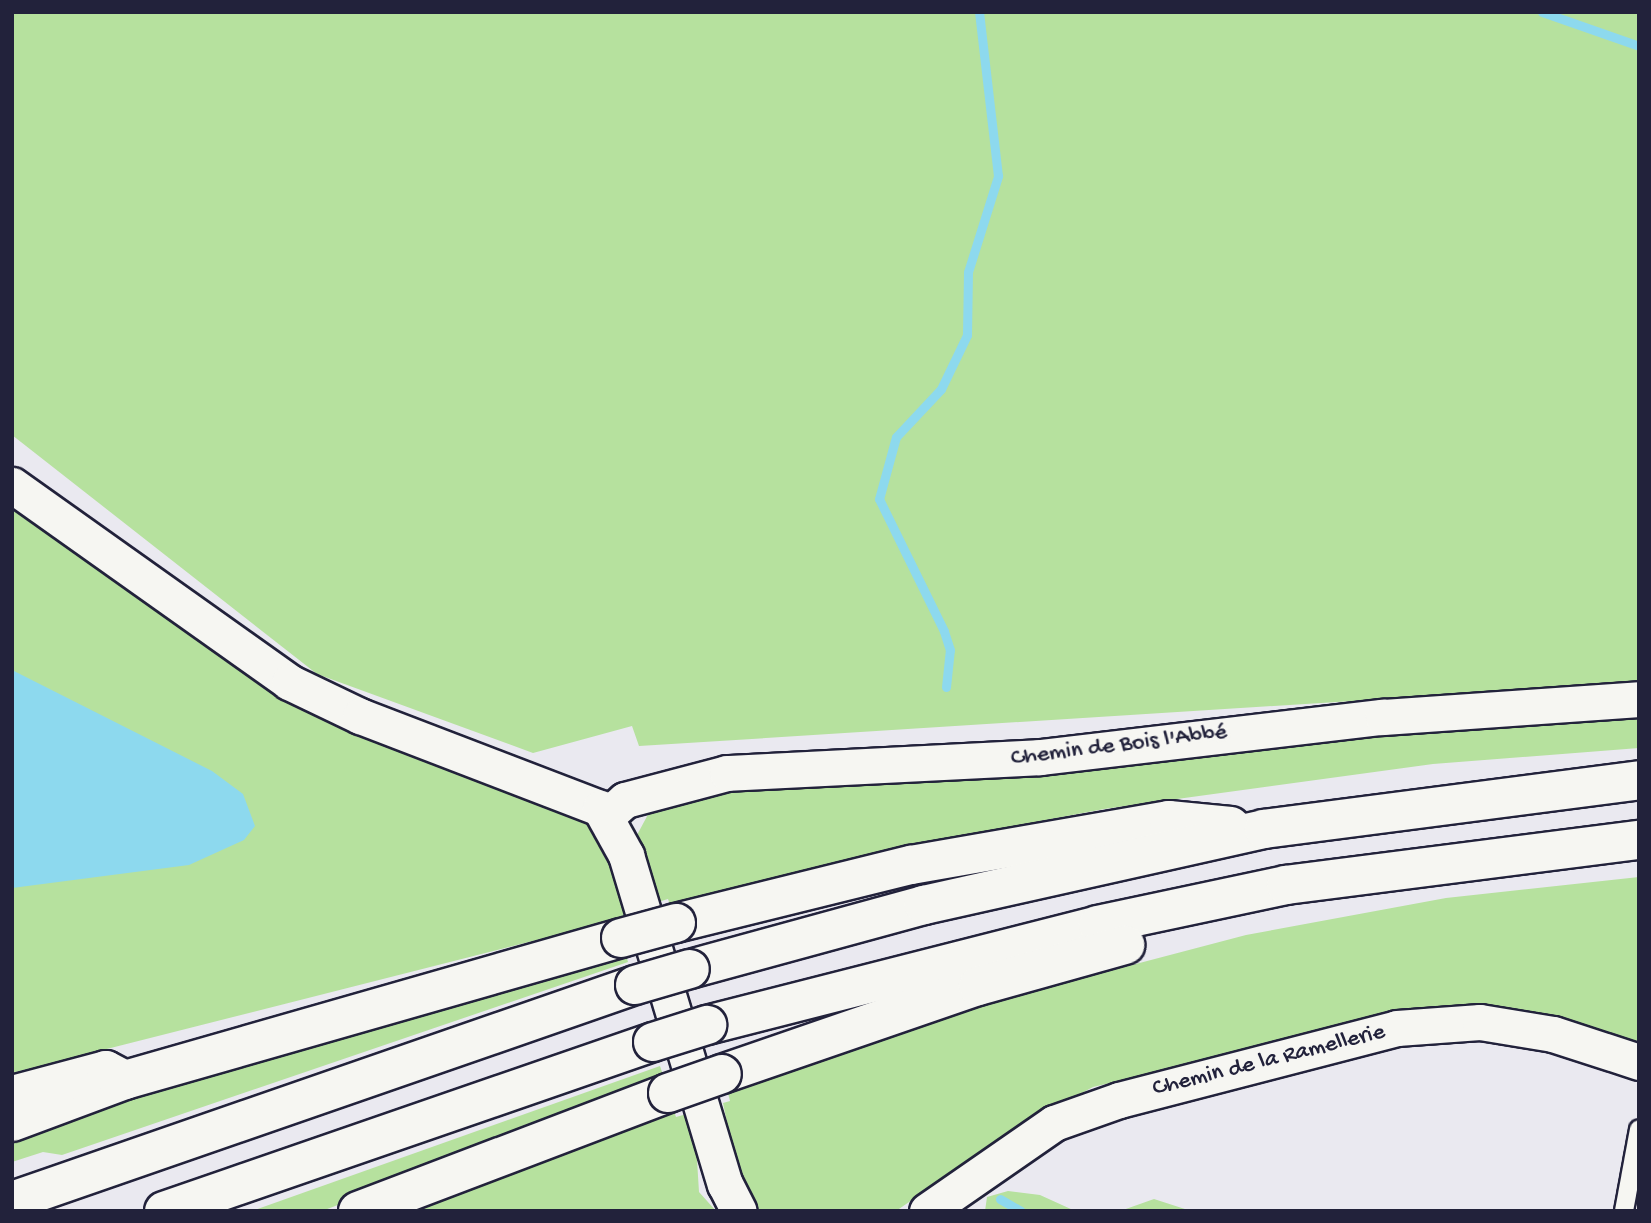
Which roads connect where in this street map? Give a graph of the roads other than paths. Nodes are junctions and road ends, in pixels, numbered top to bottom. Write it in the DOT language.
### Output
graph roads {
  1 [pos="12,485"];
  2 [pos="1639,699"];
  3 [pos="1639,780"];
  4 [pos="607,816"];
  5 [pos="1265,829"];
  6 [pos="1639,840"];
  7 [pos="1286,885"];
  8 [pos="1639,1062"];
  9 [pos="125,1080"];
  10 [pos="12,1095"];
  11 [pos="12,1122"];
  12 [pos="1639,1129"];
  13 [pos="12,1201"];
  14 [pos="164,1211"];
  15 [pos="358,1211"];
  16 [pos="739,1211"];
  17 [pos="927,1211"];
  18 [pos="1624,1211"];
  1 -- 4 [label="street"];
  2 -- 4 [label="street, Chemin de Bois l'Abbé"];
  3 -- 5 [label="highway"];
  4 -- 16 [label="street"];
  5 -- 9 [label="highway, bridge"];
  5 -- 13 [label="highway, bridge"];
  6 -- 7 [label="highway"];
  7 -- 14 [label="highway, bridge"];
  7 -- 15 [label="highway, bridge"];
  8 -- 17 [label="street, Chemin de la Ramellerie"];
  9 -- 10 [label="highway"];
  9 -- 11 [label="highway"];
  12 -- 18 [label="lane"];
}
